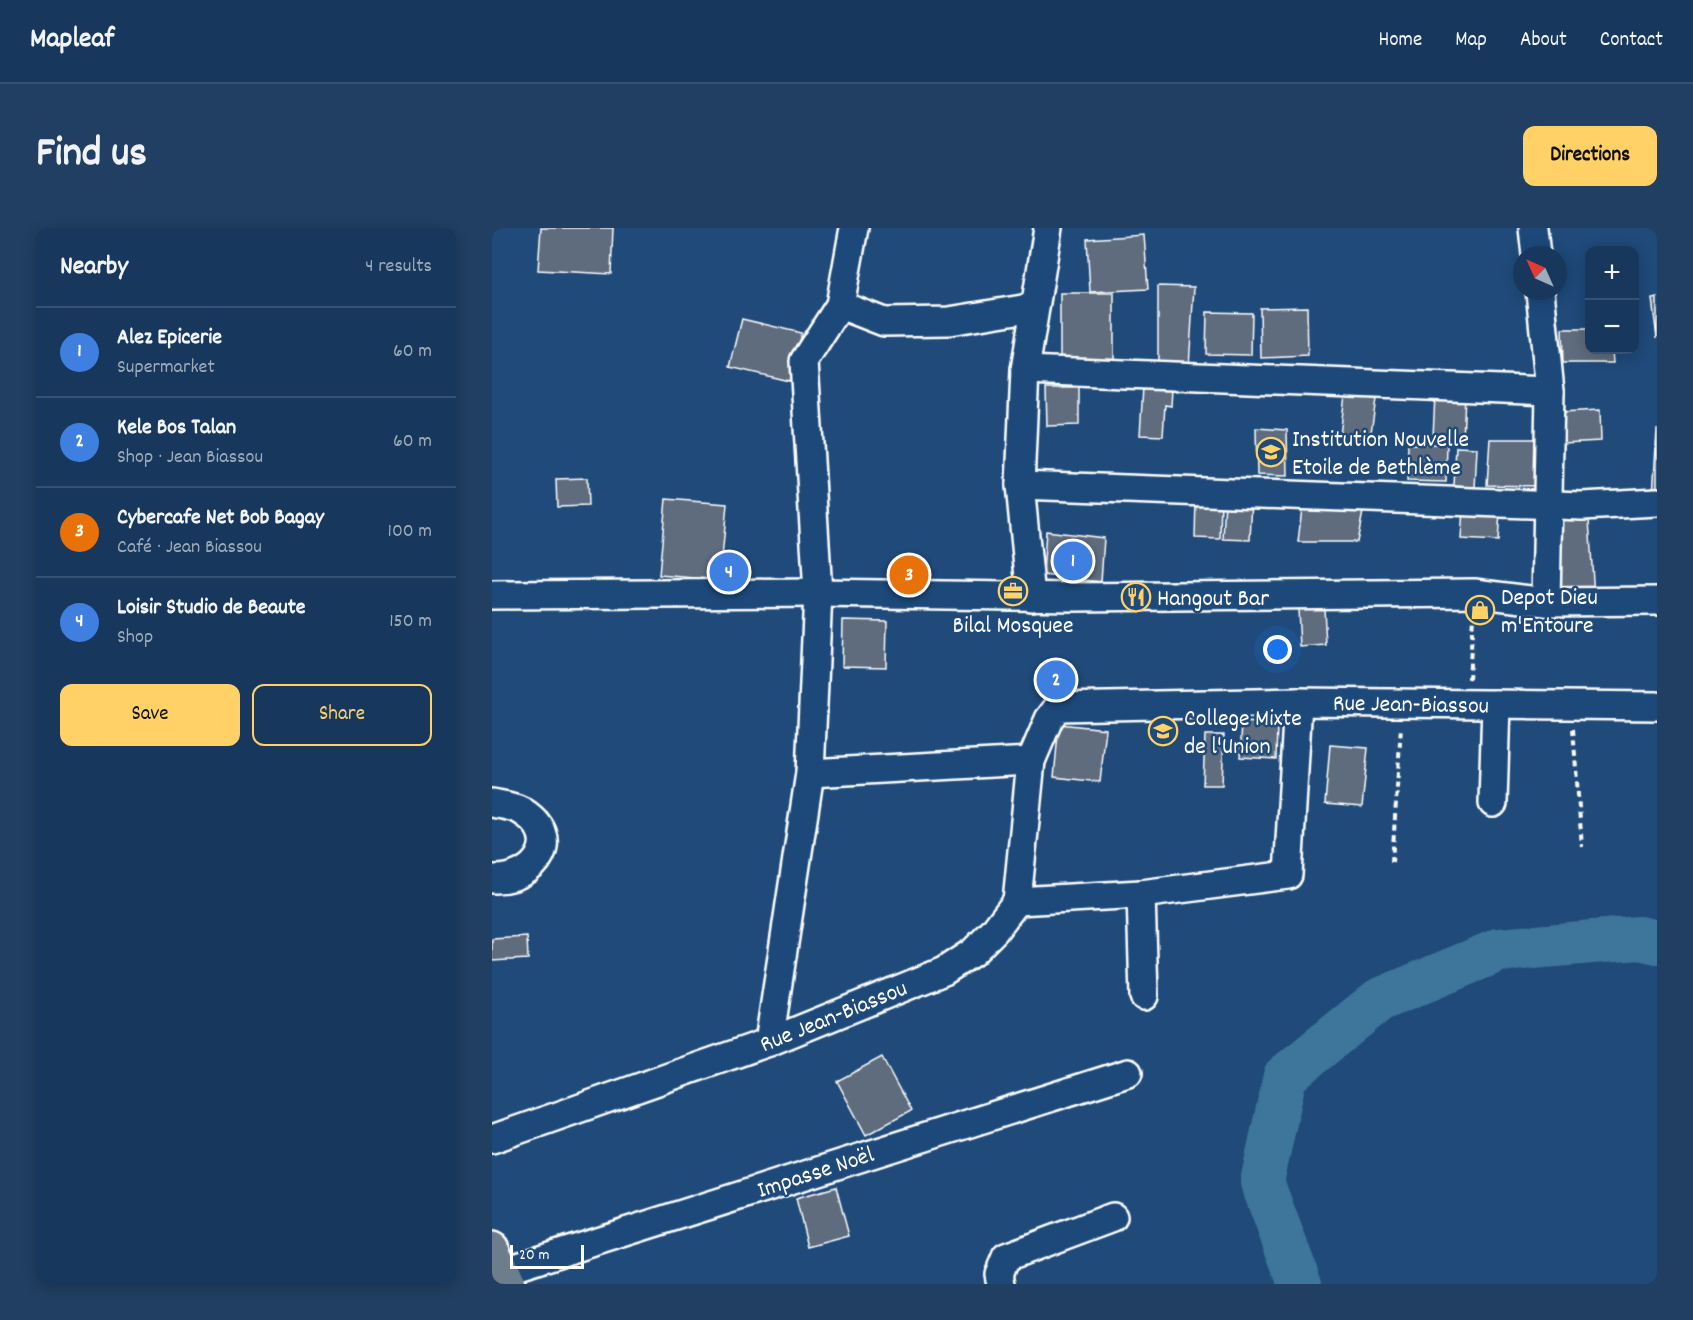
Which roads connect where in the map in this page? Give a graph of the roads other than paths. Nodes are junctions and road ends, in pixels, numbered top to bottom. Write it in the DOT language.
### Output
graph roads {
  1 [pos="854,228"];
  2 [pos="1048,228"];
  3 [pos="1533,228"];
  4 [pos="1535,246"];
  5 [pos="1541,300"];
  6 [pos="840,305"];
  7 [pos="1035,307"];
  8 [pos="1025,370"];
  9 [pos="1550,391"];
  10 [pos="1020,485"];
  11 [pos="1657,502"];
  12 [pos="1549,504"];
  13 [pos="818,593"];
  14 [pos="492,595"];
  15 [pos="1031,597"];
  16 [pos="1657,601"];
  17 [pos="1546,602"];
  18 [pos="1298,702"];
  19 [pos="1496,704"];
  20 [pos="1657,706"];
  21 [pos="1031,761"];
  22 [pos="810,773"];
  23 [pos="492,803"];
  24 [pos="1493,803"];
  25 [pos="492,879"];
  26 [pos="1141,894"];
  27 [pos="1017,901"];
  28 [pos="1144,996"];
  29 [pos="769,1042"];
  30 [pos="1128,1073"];
  31 [pos="492,1139"];
  32 [pos="1113,1217"];
  33 [pos="501,1268"];
  34 [pos="1001,1284"];
  1 -- 6 [label="street"];
  2 -- 7 [label="street"];
  3 -- 4 [label="street"];
  5 -- 9 [label="street"];
  6 -- 7 [label="street"];
  6 -- 13 [label="street"];
  7 -- 8 [label="street"];
  8 -- 9 [label="street"];
  8 -- 10 [label="street"];
  9 -- 12 [label="street"];
  10 -- 12 [label="street"];
  10 -- 15 [label="street"];
  11 -- 12 [label="street"];
  12 -- 17 [label="street"];
  13 -- 14 [label="street"];
  13 -- 15 [label="street"];
  13 -- 22 [label="street"];
  15 -- 17 [label="street"];
  16 -- 17 [label="street"];
  18 -- 19 [label="street, Rue Jean-Biassou"];
  18 -- 21 [label="street, Rue Jean-Biassou"];
  18 -- 26 [label="street"];
  19 -- 20 [label="street, Rue Jean-Biassou"];
  19 -- 24 [label="street"];
  21 -- 22 [label="street"];
  21 -- 27 [label="street"];
  22 -- 29 [label="street"];
  23 -- 25 [label="street"];
  26 -- 27 [label="street"];
  26 -- 28 [label="street"];
  27 -- 29 [label="street, Rue Jean-Biassou"];
  29 -- 31 [label="street, Rue Jean-Biassou"];
  30 -- 33 [label="street, Impasse Noël"];
  32 -- 34 [label="street"];
}
